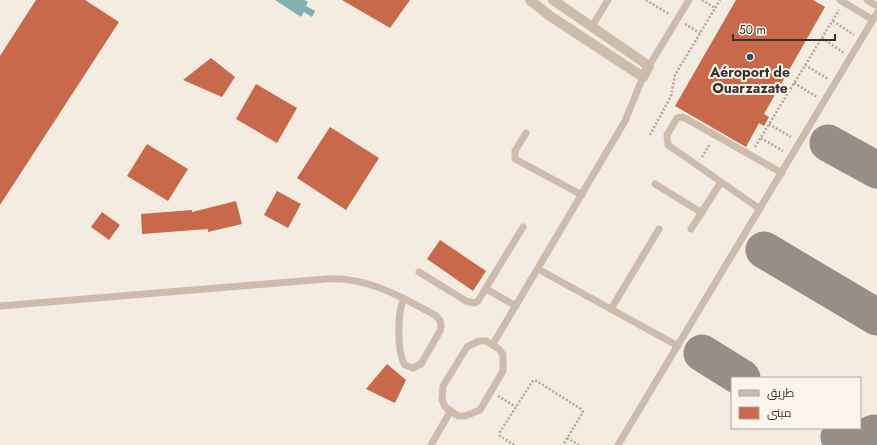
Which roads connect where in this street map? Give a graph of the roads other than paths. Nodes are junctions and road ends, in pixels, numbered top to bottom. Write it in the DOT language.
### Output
graph roads {
  1 [pos="530,0"];
  2 [pos="553,0"];
  3 [pos="608,0"];
  4 [pos="689,0"];
  5 [pos="867,0"];
  6 [pos="843,1"];
  7 [pos="877,6"];
  8 [pos="875,17"];
  9 [pos="591,28"];
  10 [pos="649,66"];
  11 [pos="643,77"];
  12 [pos="526,133"];
  13 [pos="782,172"];
  14 [pos="721,182"];
  15 [pos="655,184"];
  16 [pos="582,196"];
  17 [pos="760,209"];
  18 [pos="702,213"];
  19 [pos="523,227"];
  20 [pos="659,228"];
  21 [pos="691,229"];
  22 [pos="538,269"];
  23 [pos="419,272"];
  24 [pos="486,289"];
  25 [pos="404,299"];
  26 [pos="0,306"];
  27 [pos="516,306"];
  28 [pos="610,309"];
  29 [pos="493,344"];
  30 [pos="678,346"];
  31 [pos="450,412"];
  32 [pos="430,445"];
  33 [pos="618,445"];
  1 -- 11 [label="street"];
  2 -- 9 [label="street"];
  3 -- 9 [label="lane"];
  4 -- 10 [label="lane"];
  5 -- 7 [label="lane"];
  6 -- 8 [label="lane"];
  8 -- 13 [label="lane"];
  9 -- 10 [label="street"];
  10 -- 11 [label="street"];
  11 -- 16 [label="lane"];
  12 -- 16 [label="lane"];
  13 -- 14 [label="lane"];
  13 -- 17 [label="lane"];
  14 -- 17 [label="lane"];
  14 -- 18 [label="lane"];
  15 -- 18 [label="lane"];
  16 -- 22 [label="lane"];
  17 -- 30 [label="lane"];
  18 -- 21 [label="lane"];
  19 -- 24 [label="lane"];
  20 -- 28 [label="lane"];
  22 -- 27 [label="lane"];
  22 -- 28 [label="lane"];
  23 -- 24 [label="lane"];
  24 -- 27 [label="lane"];
  25 -- 25 [label="lane"];
  25 -- 26 [label="lane"];
  27 -- 29 [label="lane"];
  28 -- 30 [label="lane"];
  29 -- 31 [label="lane"];
  29 -- 31 [label="lane"];
  30 -- 33 [label="lane"];
  31 -- 32 [label="lane"];
}
